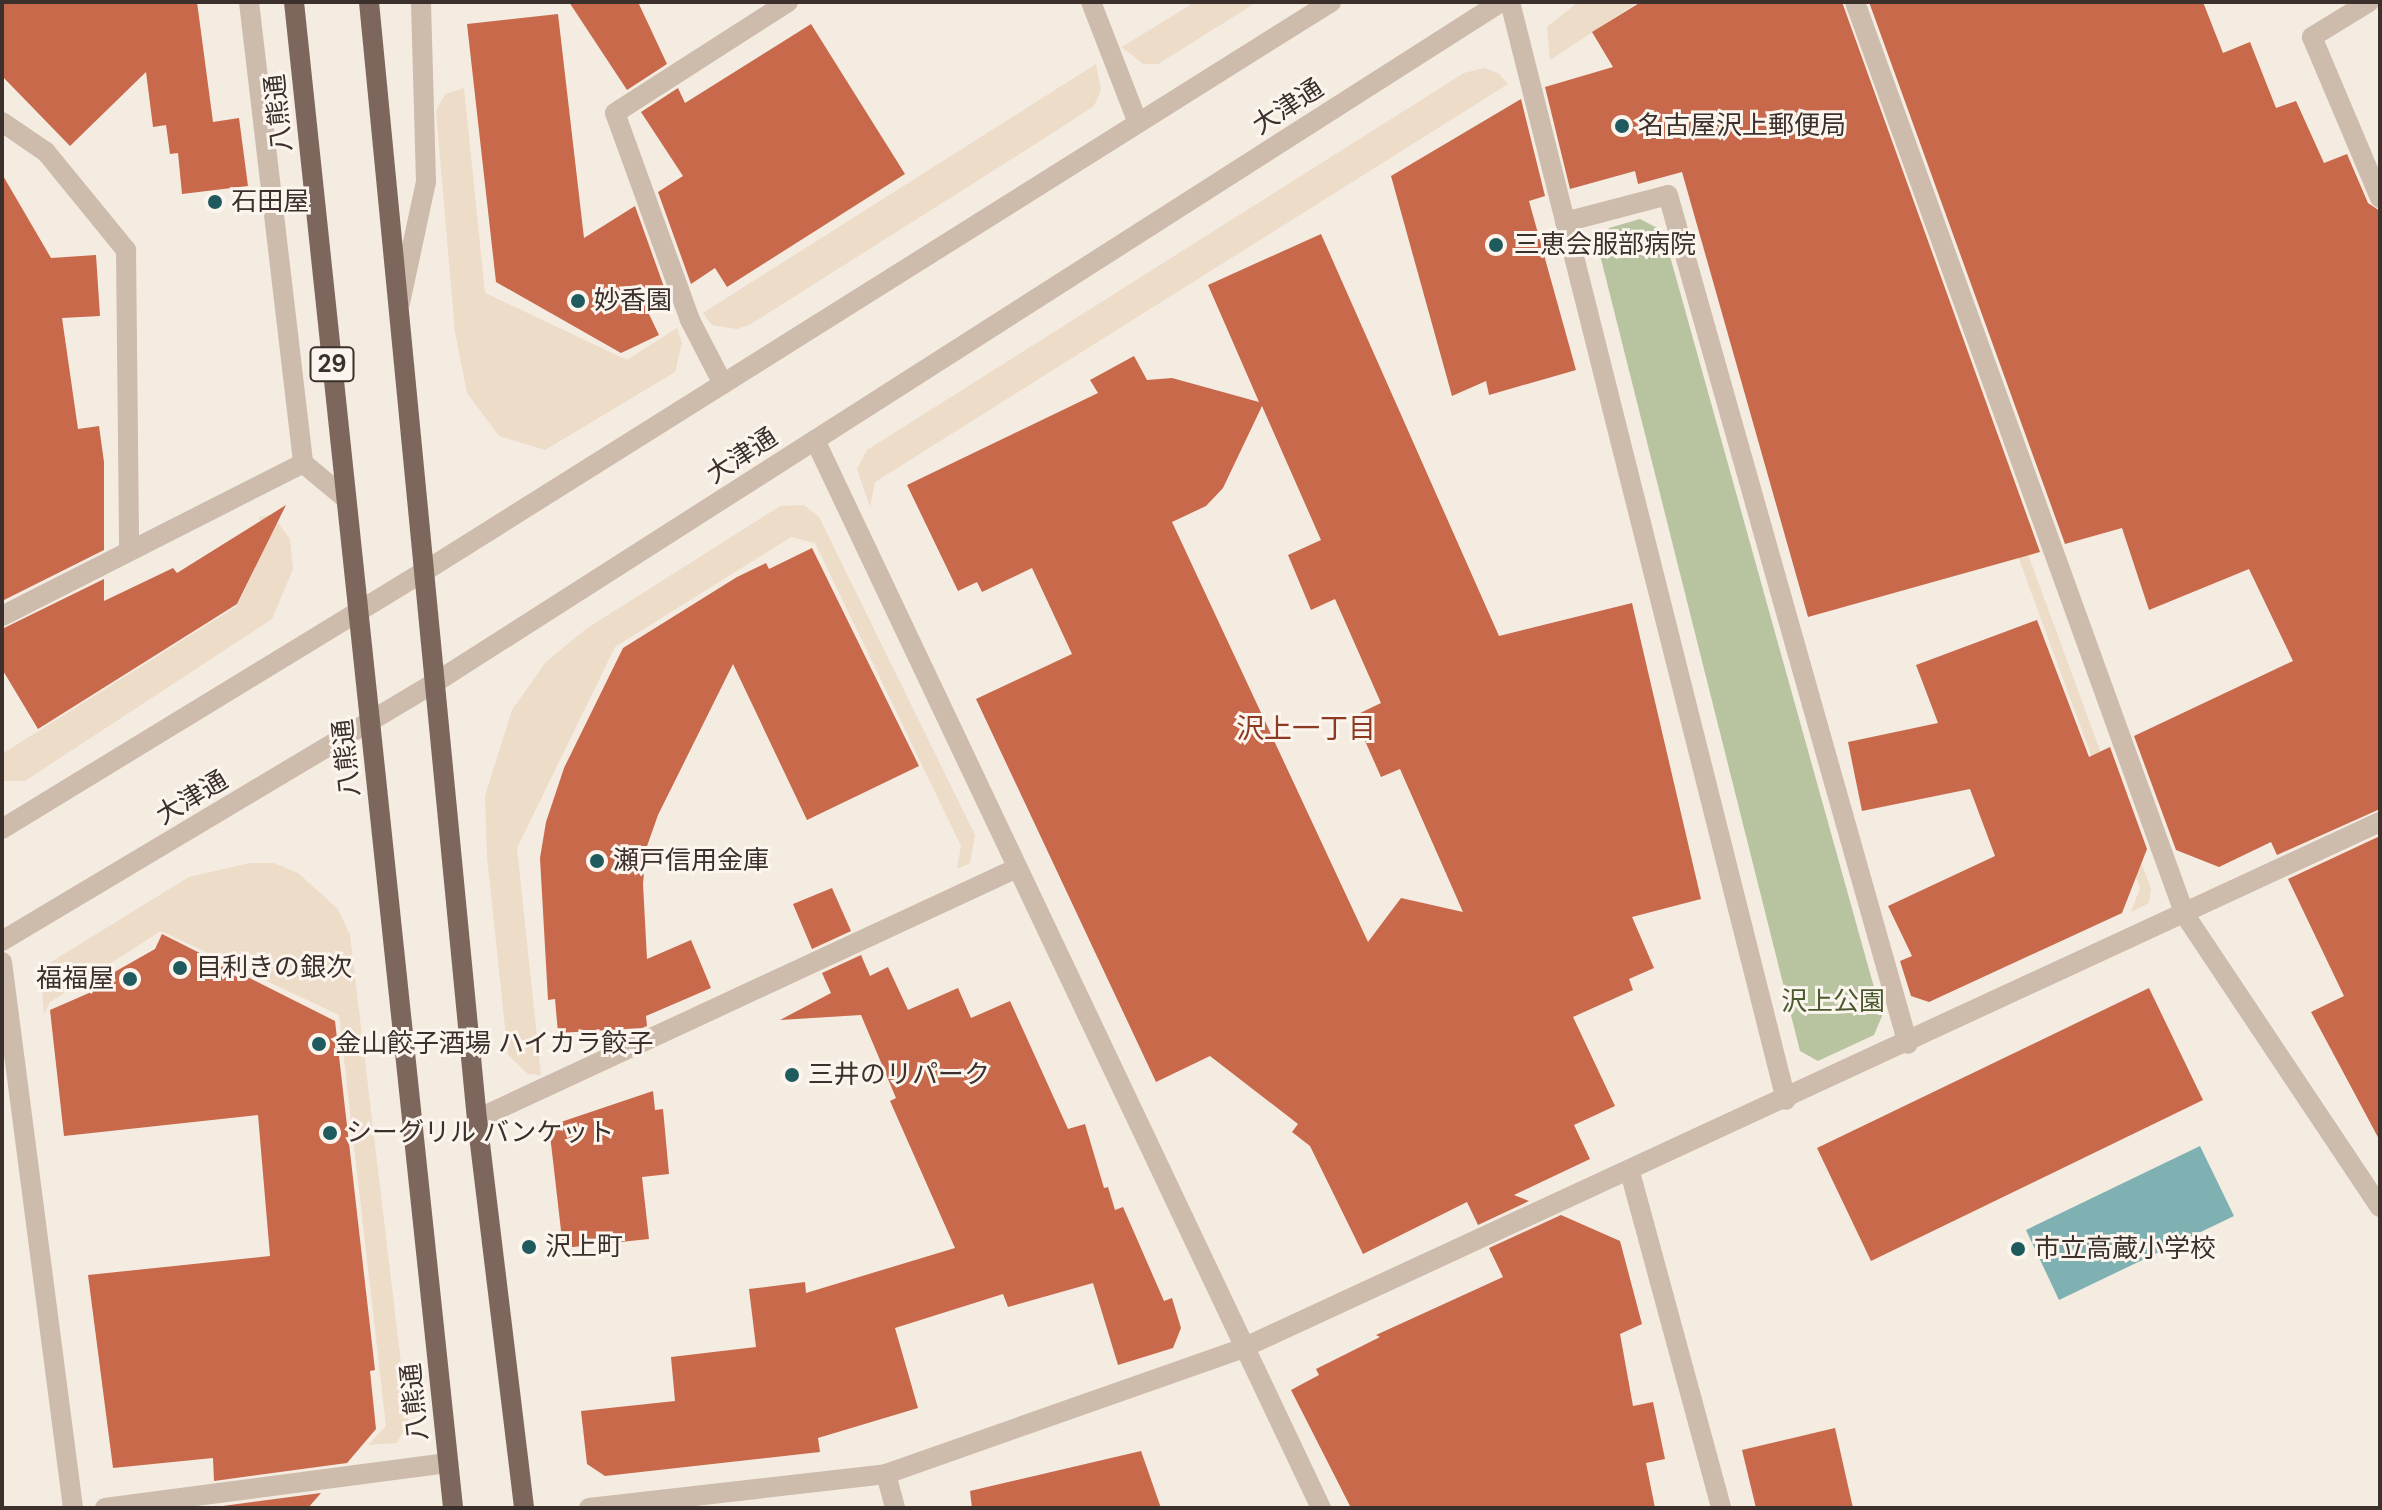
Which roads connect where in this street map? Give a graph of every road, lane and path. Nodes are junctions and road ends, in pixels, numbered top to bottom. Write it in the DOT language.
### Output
graph roads {
  1 [pos="249,2"];
  2 [pos="294,2"];
  3 [pos="369,2"];
  4 [pos="421,2"];
  5 [pos="788,2"];
  6 [pos="1091,2"];
  7 [pos="1331,2"];
  8 [pos="1501,2"];
  9 [pos="1510,2"];
  10 [pos="1855,2"];
  11 [pos="2369,2"];
  12 [pos="2,122"];
  13 [pos="1138,123"];
  14 [pos="2380,198"];
  15 [pos="1565,222"];
  16 [pos="400,306"];
  17 [pos="723,384"];
  18 [pos="815,440"];
  19 [pos="303,463"];
  20 [pos="346,499"];
  21 [pos="129,550"];
  22 [pos="425,571"];
  23 [pos="359,612"];
  24 [pos="2,616"];
  25 [pos="436,682"];
  26 [pos="369,722"];
  27 [pos="2380,822"];
  28 [pos="2,828"];
  29 [pos="1017,868"];
  30 [pos="2185,915"];
  31 [pos="2,941"];
  32 [pos="2,962"];
  33 [pos="1908,1044"];
  34 [pos="1786,1100"];
  35 [pos="477,1119"];
  36 [pos="1630,1172"];
  37 [pos="2380,1207"];
  38 [pos="1243,1348"];
  39 [pos="447,1463"];
  40 [pos="886,1474"];
  41 [pos="1715,1505"];
  42 [pos="73,1508"];
  43 [pos="105,1508"];
  44 [pos="453,1508"];
  45 [pos="524,1508"];
  46 [pos="589,1508"];
  47 [pos="895,1508"];
  48 [pos="1321,1508"];
  1 -- 19 [label="street"];
  2 -- 20 [label="main road, 八熊通 / 29"];
  3 -- 16 [label="main road"];
  4 -- 16 [label="street"];
  5 -- 17 [label="street"];
  6 -- 13 [label="street"];
  7 -- 13 [label="street"];
  8 -- 18 [label="street, 大津通"];
  9 -- 15 [label="street"];
  10 -- 30 [label="street"];
  11 -- 14 [label="street"];
  12 -- 21 [label="street"];
  13 -- 17 [label="street"];
  15 -- 33 [label="street"];
  15 -- 34 [label="street"];
  16 -- 22 [label="main road"];
  17 -- 22 [label="street"];
  18 -- 25 [label="street, 大津通"];
  18 -- 29 [label="street"];
  19 -- 20 [label="street"];
  19 -- 21 [label="street"];
  20 -- 23 [label="main road, 八熊通 / 29"];
  21 -- 24 [label="street"];
  22 -- 23 [label="street"];
  22 -- 25 [label="main road"];
  23 -- 26 [label="main road, 八熊通 / 29"];
  23 -- 28 [label="street"];
  25 -- 26 [label="street, 大津通"];
  25 -- 35 [label="main road"];
  26 -- 31 [label="street, 大津通"];
  26 -- 39 [label="main road, 八熊通 / 29"];
  27 -- 30 [label="street"];
  29 -- 35 [label="street"];
  29 -- 38 [label="street"];
  30 -- 33 [label="street"];
  30 -- 37 [label="street"];
  32 -- 42 [label="street"];
  33 -- 34 [label="street"];
  34 -- 36 [label="street"];
  35 -- 45 [label="main road"];
  36 -- 38 [label="street"];
  36 -- 41 [label="street"];
  38 -- 40 [label="street"];
  38 -- 48 [label="street"];
  39 -- 43 [label="street"];
  39 -- 44 [label="main road, 八熊通 / 29"];
  40 -- 46 [label="street"];
  40 -- 47 [label="street"];
}
